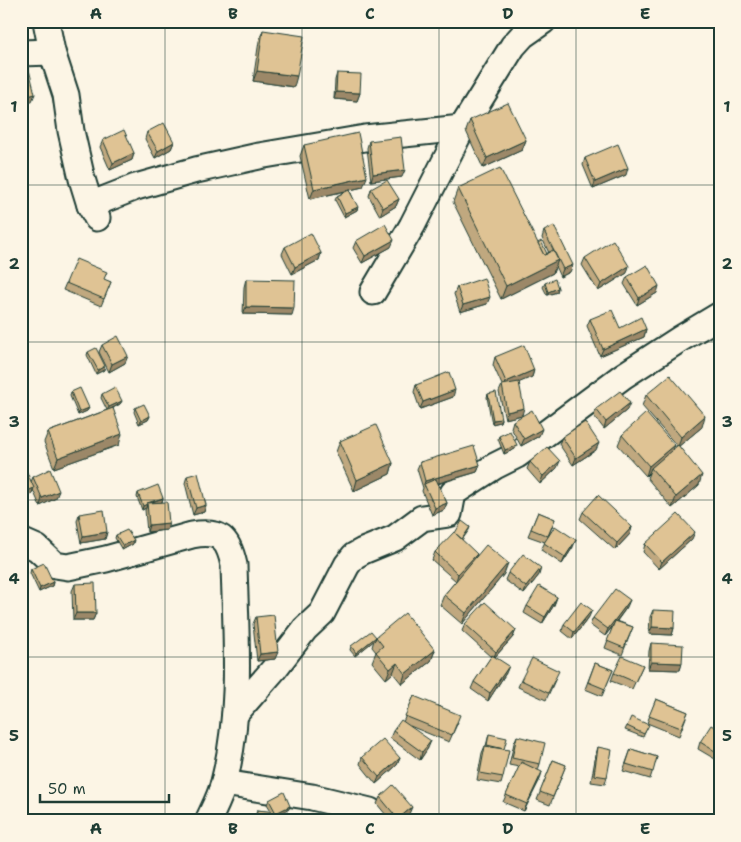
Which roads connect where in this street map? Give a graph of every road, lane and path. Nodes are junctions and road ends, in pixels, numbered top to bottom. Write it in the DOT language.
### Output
graph roads {
  1 [pos="46,21"];
  2 [pos="538,22"];
  3 [pos="21,52"];
  4 [pos="52,52"];
  5 [pos="462,128"];
  6 [pos="373,292"];
  7 [pos="720,315"];
  8 [pos="21,541"];
  9 [pos="235,714"];
  10 [pos="224,784"];
  11 [pos="208,821"];
  12 [pos="386,821"];
  1 -- 4 [label="street"];
  2 -- 5 [label="street"];
  3 -- 4 [label="street"];
  4 -- 5 [label="street"];
  5 -- 6 [label="street"];
  7 -- 9 [label="street"];
  8 -- 9 [label="street"];
  9 -- 10 [label="street"];
  10 -- 11 [label="street"];
  10 -- 12 [label="street"];
}
